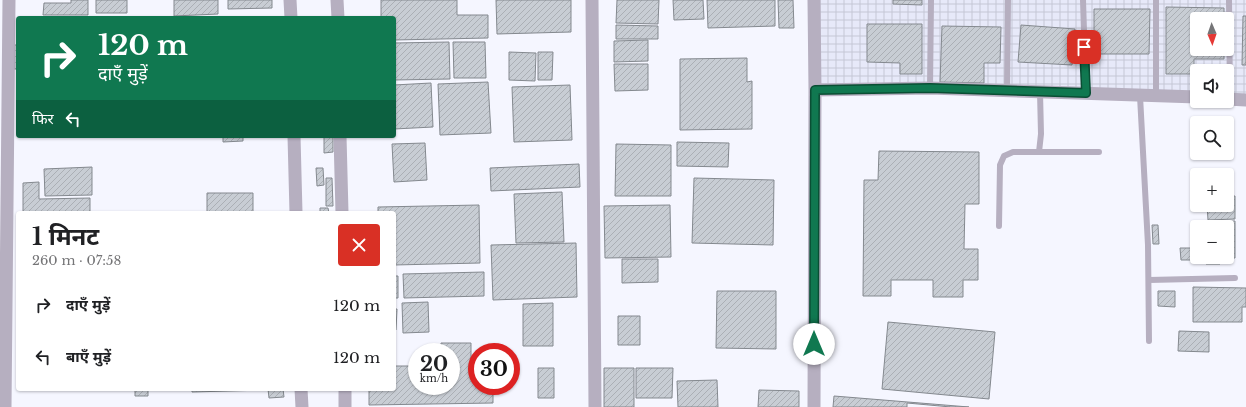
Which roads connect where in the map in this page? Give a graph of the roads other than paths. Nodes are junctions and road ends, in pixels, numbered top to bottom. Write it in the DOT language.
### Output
graph roads {
  1 [pos="9,0"];
  2 [pos="290,0"];
  3 [pos="337,0"];
  4 [pos="592,0"];
  5 [pos="814,0"];
  6 [pos="931,0"];
  7 [pos="1008,0"];
  8 [pos="1083,0"];
  9 [pos="1156,0"];
  10 [pos="1229,0"];
  11 [pos="291,16"];
  12 [pos="338,16"];
  13 [pos="1228,64"];
  14 [pos="930,88"];
  15 [pos="815,90"];
  16 [pos="1007,91"];
  17 [pos="1040,92"];
  18 [pos="1086,93"];
  19 [pos="1156,95"];
  20 [pos="1140,96"];
  21 [pos="1190,97"];
  22 [pos="1234,99"];
  23 [pos="1246,100"];
  24 [pos="294,138"];
  25 [pos="340,138"];
  26 [pos="1039,152"];
  27 [pos="1099,152"];
  28 [pos="296,211"];
  29 [pos="342,211"];
  30 [pos="999,226"];
  31 [pos="1235,278"];
  32 [pos="1149,280"];
  33 [pos="1149,341"];
  34 [pos="301,391"];
  35 [pos="345,391"];
  36 [pos="5,407"];
  37 [pos="302,407"];
  38 [pos="345,407"];
  39 [pos="594,407"];
  40 [pos="814,407"];
  1 -- 36 [label="street"];
  2 -- 11 [label="street"];
  3 -- 12 [label="street"];
  4 -- 39 [label="street"];
  5 -- 15 [label="street"];
  6 -- 14 [label="lane"];
  7 -- 16 [label="lane"];
  8 -- 18 [label="lane"];
  9 -- 19 [label="lane"];
  10 -- 13 [label="lane"];
  14 -- 15 [label="street"];
  14 -- 16 [label="street"];
  15 -- 40 [label="street"];
  16 -- 17 [label="street"];
  17 -- 18 [label="street"];
  17 -- 26 [label="lane"];
  18 -- 20 [label="street"];
  19 -- 20 [label="street"];
  19 -- 21 [label="street"];
  20 -- 32 [label="lane"];
  22 -- 23 [label="street"];
  24 -- 28 [label="street"];
  25 -- 29 [label="street"];
  26 -- 27 [label="lane"];
  26 -- 30 [label="lane"];
  31 -- 32 [label="lane"];
  32 -- 33 [label="lane"];
  34 -- 37 [label="street"];
  35 -- 38 [label="street"];
}
